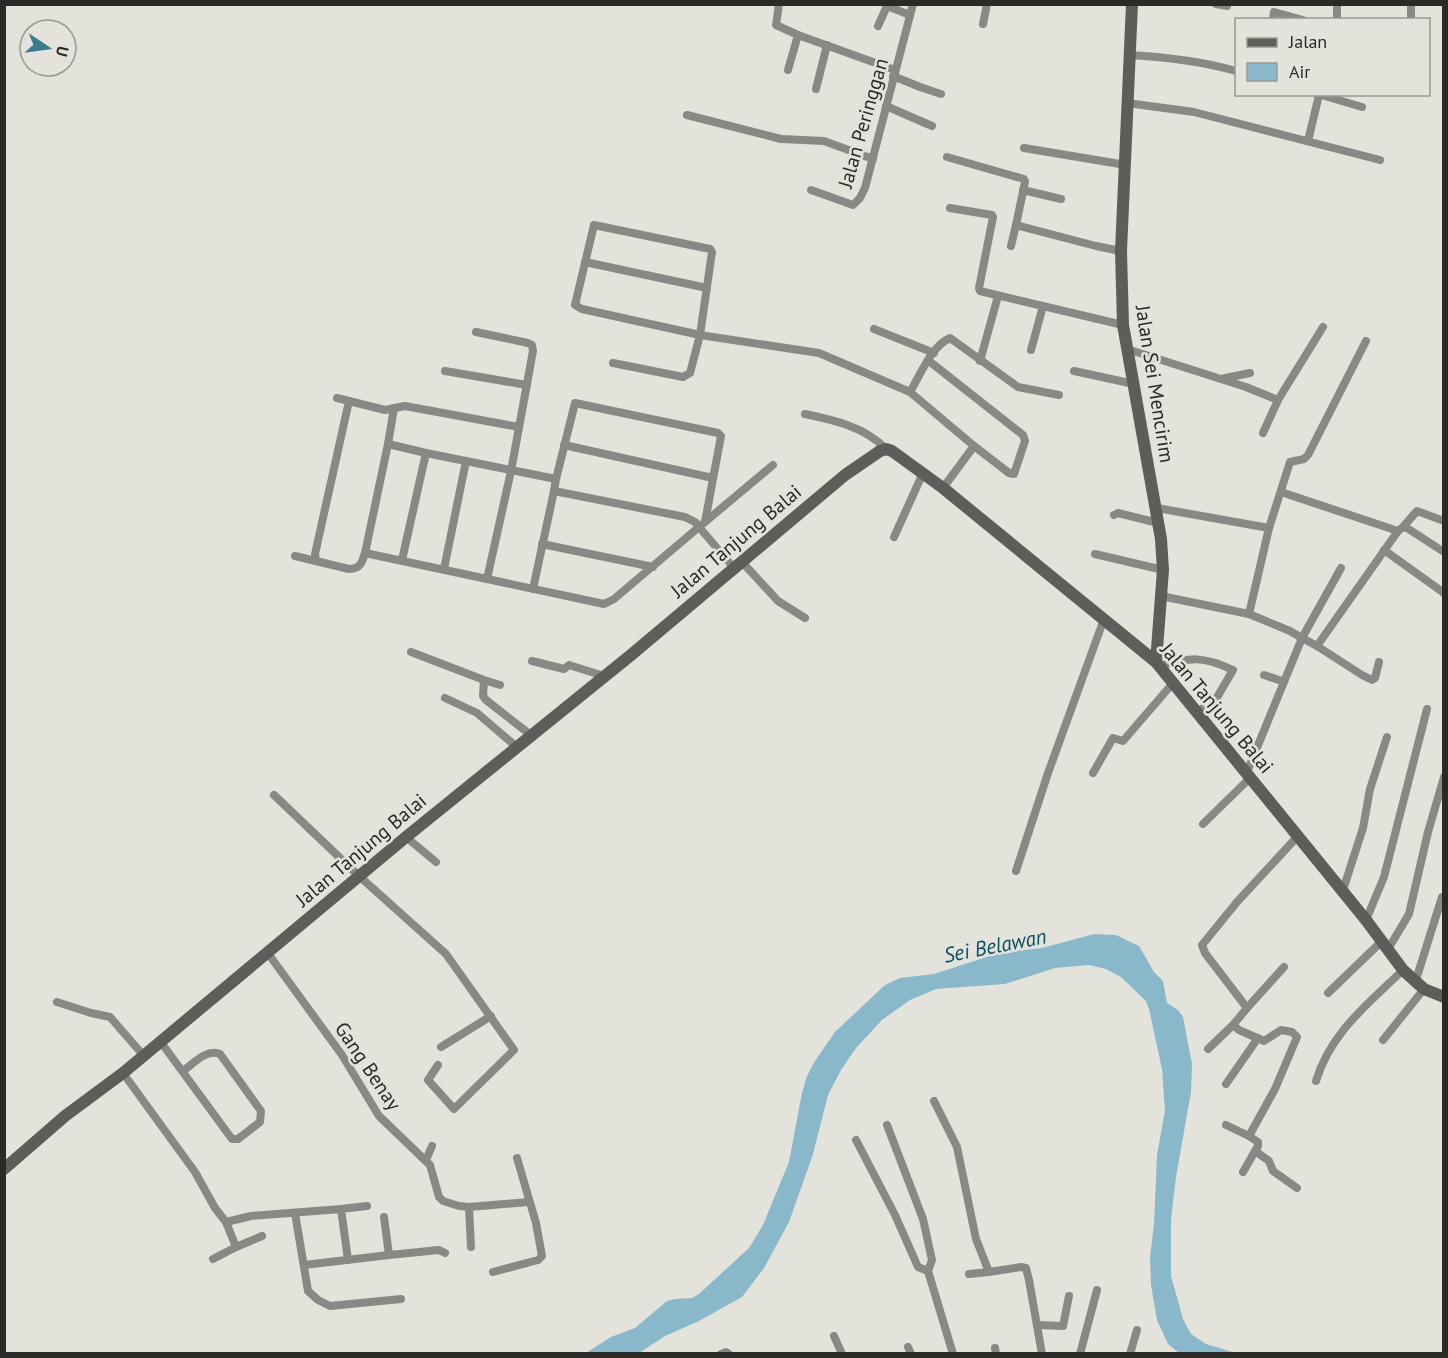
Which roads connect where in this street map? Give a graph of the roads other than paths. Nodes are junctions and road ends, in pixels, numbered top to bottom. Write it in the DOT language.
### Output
graph roads {
  1 [pos="779,4"];
  2 [pos="913,4"];
  3 [pos="987,4"];
  4 [pos="1132,4"];
  5 [pos="1216,4"];
  6 [pos="1227,6"];
  7 [pos="1274,12"];
  8 [pos="910,15"];
  9 [pos="1296,18"];
  10 [pos="983,24"];
  11 [pos="878,26"];
  12 [pos="798,35"];
  13 [pos="827,45"];
  14 [pos="1129,55"];
  15 [pos="788,70"];
  16 [pos="1235,71"];
  17 [pos="894,73"];
  18 [pos="816,89"];
  19 [pos="941,94"];
  20 [pos="1319,96"];
  21 [pos="1323,96"];
  22 [pos="1127,103"];
  23 [pos="886,106"];
  24 [pos="1362,107"];
  25 [pos="687,115"];
  26 [pos="932,126"];
  27 [pos="1308,141"];
  28 [pos="1024,148"];
  29 [pos="946,157"];
  30 [pos="873,159"];
  31 [pos="1380,160"];
  32 [pos="1126,165"];
  33 [pos="811,190"];
  34 [pos="1023,190"];
  35 [pos="1061,199"];
  36 [pos="950,208"];
  37 [pos="1016,225"];
  38 [pos="1011,246"];
  39 [pos="1121,251"];
  40 [pos="585,262"];
  41 [pos="707,288"];
  42 [pos="998,296"];
  43 [pos="1043,306"];
  44 [pos="1123,325"];
  45 [pos="1323,327"];
  46 [pos="874,329"];
  47 [pos="476,332"];
  48 [pos="700,335"];
  49 [pos="1366,341"];
  50 [pos="1127,349"];
  51 [pos="1031,350"];
  52 [pos="931,357"];
  53 [pos="980,361"];
  54 [pos="613,363"];
  55 [pos="445,371"];
  56 [pos="1074,371"];
  57 [pos="1250,373"];
  58 [pos="1221,379"];
  59 [pos="1134,384"];
  60 [pos="527,385"];
  61 [pos="910,393"];
  62 [pos="1059,394"];
  63 [pos="337,398"];
  64 [pos="1278,400"];
  65 [pos="349,401"];
  66 [pos="394,408"];
  67 [pos="805,414"];
  68 [pos="519,427"];
  69 [pos="1263,433"];
  70 [pos="388,444"];
  71 [pos="564,445"];
  72 [pos="974,446"];
  73 [pos="886,449"];
  74 [pos="426,453"];
  75 [pos="466,461"];
  76 [pos="773,465"];
  77 [pos="511,471"];
  78 [pos="923,473"];
  79 [pos="713,478"];
  80 [pos="556,479"];
  81 [pos="943,489"];
  82 [pos="554,491"];
  83 [pos="1281,492"];
  84 [pos="1156,508"];
  85 [pos="1114,515"];
  86 [pos="1443,521"];
  87 [pos="1158,523"];
  88 [pos="702,525"];
  89 [pos="1269,528"];
  90 [pos="1400,529"];
  91 [pos="894,537"];
  92 [pos="542,544"];
  93 [pos="1384,550"];
  94 [pos="1443,552"];
  95 [pos="365,553"];
  96 [pos="1095,554"];
  97 [pos="295,556"];
  98 [pos="316,560"];
  99 [pos="402,560"];
  100 [pos="738,565"];
  101 [pos="653,567"];
  102 [pos="1341,568"];
  103 [pos="444,569"];
  104 [pos="1163,570"];
  105 [pos="488,579"];
  106 [pos="532,589"];
  107 [pos="1443,592"];
  108 [pos="1161,596"];
  109 [pos="1249,614"];
  110 [pos="805,618"];
  111 [pos="1104,619"];
  112 [pos="1302,638"];
  113 [pos="1317,646"];
  114 [pos="411,652"];
  115 [pos="532,661"];
  116 [pos="1379,662"];
  117 [pos="1158,664"];
  118 [pos="1264,675"];
  119 [pos="604,676"];
  120 [pos="484,680"];
  121 [pos="1282,681"];
  122 [pos="1173,683"];
  123 [pos="500,685"];
  124 [pos="445,698"];
  125 [pos="1426,709"];
  126 [pos="1196,713"];
  127 [pos="532,736"];
  128 [pos="1387,737"];
  129 [pos="518,748"];
  130 [pos="1094,774"];
  131 [pos="1249,775"];
  132 [pos="1443,777"];
  133 [pos="274,795"];
  134 [pos="1203,824"];
  135 [pos="406,837"];
  136 [pos="1297,837"];
  137 [pos="436,862"];
  138 [pos="1016,871"];
  139 [pos="359,876"];
  140 [pos="1342,893"];
  141 [pos="1442,897"];
  142 [pos="1366,920"];
  143 [pos="1384,946"];
  144 [pos="267,952"];
  145 [pos="1284,967"];
  146 [pos="1403,970"];
  147 [pos="1419,986"];
  148 [pos="1328,993"];
  149 [pos="1443,997"];
  150 [pos="57,1002"];
  151 [pos="1247,1008"];
  152 [pos="491,1016"];
  153 [pos="1233,1025"];
  154 [pos="1258,1038"];
  155 [pos="1383,1040"];
  156 [pos="160,1041"];
  157 [pos="441,1047"];
  158 [pos="1208,1049"];
  159 [pos="143,1054"];
  160 [pos="438,1065"];
  161 [pos="183,1071"];
  162 [pos="123,1073"];
  163 [pos="1316,1081"];
  164 [pos="1226,1084"];
  165 [pos="934,1101"];
  166 [pos="887,1125"];
  167 [pos="1226,1125"];
  168 [pos="1249,1136"];
  169 [pos="855,1140"];
  170 [pos="432,1146"];
  171 [pos="1256,1151"];
  172 [pos="517,1158"];
  173 [pos="426,1160"];
  174 [pos="4,1169"];
  175 [pos="1243,1172"];
  176 [pos="1297,1188"];
  177 [pos="529,1202"];
  178 [pos="367,1206"];
  179 [pos="469,1207"];
  180 [pos="341,1209"];
  181 [pos="295,1213"];
  182 [pos="384,1218"];
  183 [pos="226,1222"];
  184 [pos="262,1236"];
  185 [pos="236,1247"];
  186 [pos="471,1247"];
  187 [pos="445,1253"];
  188 [pos="389,1255"];
  189 [pos="213,1259"];
  190 [pos="348,1260"];
  191 [pos="304,1264"];
  192 [pos="928,1270"];
  193 [pos="493,1272"];
  194 [pos="989,1272"];
  195 [pos="969,1274"];
  196 [pos="1097,1290"];
  197 [pos="1069,1296"];
  198 [pos="400,1299"];
  199 [pos="1038,1324"];
  200 [pos="1137,1330"];
  201 [pos="834,1336"];
  202 [pos="721,1353"];
  203 [pos="729,1353"];
  204 [pos="842,1353"];
  205 [pos="953,1353"];
  206 [pos="1042,1353"];
  207 [pos="1080,1353"];
  208 [pos="1130,1353"];
  1 -- 12 [label="street"];
  2 -- 8 [label="street, Jalan Peringgan"];
  3 -- 10 [label="street"];
  4 -- 14 [label="street, Jalan Sei Mencirim"];
  5 -- 6 [label="street"];
  7 -- 9 [label="street"];
  8 -- 11 [label="street"];
  8 -- 17 [label="street, Jalan Peringgan"];
  12 -- 13 [label="street"];
  12 -- 15 [label="street"];
  13 -- 17 [label="street"];
  13 -- 18 [label="street"];
  14 -- 16 [label="street"];
  14 -- 22 [label="street, Jalan Sei Mencirim"];
  17 -- 19 [label="street"];
  17 -- 23 [label="street, Jalan Peringgan"];
  20 -- 27 [label="street"];
  21 -- 24 [label="street"];
  22 -- 27 [label="street"];
  22 -- 32 [label="street, Jalan Sei Mencirim"];
  23 -- 26 [label="street"];
  23 -- 30 [label="street, Jalan Peringgan"];
  25 -- 30 [label="street"];
  27 -- 31 [label="street"];
  28 -- 32 [label="street"];
  29 -- 34 [label="street"];
  30 -- 33 [label="street, Jalan Peringgan"];
  32 -- 39 [label="street, Jalan Sei Mencirim"];
  34 -- 35 [label="street"];
  34 -- 37 [label="street"];
  36 -- 42 [label="street"];
  37 -- 38 [label="street"];
  37 -- 39 [label="street"];
  39 -- 44 [label="street, Jalan Sei Mencirim"];
  40 -- 41 [label="street"];
  40 -- 41 [label="street"];
  40 -- 48 [label="street"];
  41 -- 48 [label="street"];
  42 -- 43 [label="street"];
  42 -- 53 [label="street"];
  43 -- 44 [label="street"];
  43 -- 51 [label="street"];
  44 -- 50 [label="street, Jalan Sei Mencirim"];
  45 -- 64 [label="street"];
  46 -- 52 [label="street"];
  47 -- 60 [label="street"];
  48 -- 54 [label="street"];
  48 -- 61 [label="street"];
  49 -- 83 [label="street"];
  50 -- 58 [label="street"];
  50 -- 59 [label="street, Jalan Sei Mencirim"];
  52 -- 53 [label="street"];
  52 -- 61 [label="street"];
  52 -- 72 [label="street"];
  53 -- 62 [label="street"];
  55 -- 60 [label="street"];
  56 -- 59 [label="street"];
  57 -- 58 [label="street"];
  58 -- 64 [label="street"];
  59 -- 84 [label="street, Jalan Sei Mencirim"];
  60 -- 68 [label="street"];
  61 -- 72 [label="street"];
  63 -- 65 [label="street"];
  64 -- 69 [label="street"];
  65 -- 66 [label="street"];
  65 -- 98 [label="street"];
  66 -- 68 [label="street"];
  66 -- 70 [label="street"];
  67 -- 73 [label="street"];
  68 -- 77 [label="street"];
  70 -- 74 [label="street"];
  70 -- 95 [label="street"];
  71 -- 79 [label="street"];
  71 -- 79 [label="street"];
  71 -- 80 [label="street"];
  72 -- 81 [label="street"];
  73 -- 78 [label="street, Jalan Tanjung Balai"];
  73 -- 100 [label="street, Jalan Tanjung Balai"];
  74 -- 75 [label="street"];
  74 -- 99 [label="street"];
  75 -- 77 [label="street"];
  75 -- 103 [label="street"];
  76 -- 88 [label="street"];
  77 -- 80 [label="street"];
  77 -- 105 [label="street"];
  78 -- 81 [label="street, Jalan Tanjung Balai"];
  78 -- 91 [label="street"];
  79 -- 88 [label="street"];
  80 -- 82 [label="street"];
  81 -- 111 [label="street, Jalan Tanjung Balai"];
  82 -- 88 [label="street"];
  82 -- 92 [label="street"];
  83 -- 89 [label="street"];
  83 -- 90 [label="street"];
  84 -- 87 [label="street, Jalan Sei Mencirim"];
  84 -- 89 [label="street"];
  85 -- 87 [label="street"];
  86 -- 90 [label="street"];
  87 -- 104 [label="street, Jalan Sei Mencirim"];
  88 -- 100 [label="street"];
  88 -- 101 [label="street"];
  89 -- 109 [label="street"];
  90 -- 93 [label="street"];
  90 -- 94 [label="street"];
  92 -- 101 [label="street"];
  92 -- 106 [label="street"];
  93 -- 107 [label="street"];
  93 -- 113 [label="street"];
  95 -- 98 [label="street"];
  95 -- 99 [label="street"];
  96 -- 104 [label="street"];
  97 -- 98 [label="street"];
  99 -- 103 [label="street"];
  100 -- 110 [label="street"];
  100 -- 119 [label="street, Jalan Tanjung Balai"];
  101 -- 106 [label="street"];
  102 -- 112 [label="street"];
  103 -- 105 [label="street"];
  104 -- 108 [label="street, Jalan Sei Mencirim"];
  105 -- 106 [label="street"];
  108 -- 109 [label="street"];
  108 -- 117 [label="street, Jalan Sei Mencirim"];
  109 -- 112 [label="street"];
  111 -- 117 [label="street, Jalan Tanjung Balai"];
  111 -- 138 [label="street"];
  112 -- 113 [label="street"];
  112 -- 121 [label="street"];
  113 -- 116 [label="street"];
  114 -- 120 [label="street"];
  115 -- 119 [label="street"];
  117 -- 122 [label="street, Jalan Tanjung Balai"];
  117 -- 126 [label="street"];
  118 -- 121 [label="street"];
  119 -- 127 [label="street, Jalan Tanjung Balai"];
  120 -- 123 [label="street"];
  120 -- 127 [label="street"];
  121 -- 131 [label="street"];
  122 -- 126 [label="street, Jalan Tanjung Balai"];
  122 -- 130 [label="street"];
  124 -- 129 [label="street"];
  125 -- 142 [label="street"];
  126 -- 131 [label="street, Jalan Tanjung Balai"];
  127 -- 129 [label="street, Jalan Tanjung Balai"];
  128 -- 140 [label="street"];
  129 -- 135 [label="street, Jalan Tanjung Balai"];
  131 -- 134 [label="street"];
  131 -- 136 [label="street, Jalan Tanjung Balai"];
  132 -- 143 [label="street"];
  133 -- 139 [label="street"];
  135 -- 137 [label="street"];
  135 -- 139 [label="street, Jalan Tanjung Balai"];
  136 -- 140 [label="street, Jalan Tanjung Balai"];
  136 -- 151 [label="street"];
  139 -- 144 [label="street, Jalan Tanjung Balai"];
  139 -- 152 [label="street"];
  140 -- 142 [label="street, Jalan Tanjung Balai"];
  141 -- 147 [label="street"];
  142 -- 143 [label="street, Jalan Tanjung Balai"];
  143 -- 146 [label="street, Jalan Tanjung Balai"];
  143 -- 148 [label="street"];
  144 -- 156 [label="street, Jalan Tanjung Balai"];
  144 -- 173 [label="street, Gang Benay"];
  145 -- 151 [label="street"];
  146 -- 147 [label="street, Jalan Tanjung Balai"];
  146 -- 163 [label="street"];
  147 -- 149 [label="street, Jalan Tanjung Balai"];
  147 -- 155 [label="street"];
  150 -- 159 [label="street"];
  151 -- 153 [label="street"];
  152 -- 157 [label="street"];
  152 -- 160 [label="street"];
  153 -- 154 [label="street"];
  153 -- 158 [label="street"];
  154 -- 164 [label="street"];
  154 -- 168 [label="street"];
  156 -- 159 [label="street, Jalan Tanjung Balai"];
  156 -- 161 [label="street"];
  159 -- 162 [label="street, Jalan Tanjung Balai"];
  161 -- 161 [label="street"];
  162 -- 174 [label="street, Jalan Tanjung Balai"];
  162 -- 183 [label="street"];
  165 -- 194 [label="street"];
  166 -- 192 [label="street"];
  167 -- 168 [label="street"];
  168 -- 171 [label="street"];
  169 -- 192 [label="street"];
  170 -- 173 [label="street"];
  171 -- 175 [label="street"];
  171 -- 176 [label="street"];
  172 -- 177 [label="street"];
  173 -- 179 [label="street, Gang Benay"];
  177 -- 179 [label="street"];
  177 -- 193 [label="street"];
  178 -- 180 [label="street"];
  179 -- 186 [label="street"];
  180 -- 181 [label="street"];
  180 -- 190 [label="street"];
  181 -- 183 [label="street"];
  181 -- 191 [label="street"];
  182 -- 188 [label="street"];
  183 -- 185 [label="street"];
  184 -- 185 [label="street"];
  185 -- 189 [label="street"];
  187 -- 188 [label="street"];
  188 -- 190 [label="street"];
  190 -- 191 [label="street"];
  191 -- 198 [label="street"];
  192 -- 205 [label="street"];
  194 -- 195 [label="street"];
  194 -- 199 [label="street"];
  196 -- 207 [label="street"];
  197 -- 199 [label="street"];
  199 -- 206 [label="street"];
  200 -- 208 [label="street"];
  201 -- 204 [label="street"];
  202 -- 203 [label="street"];
}
